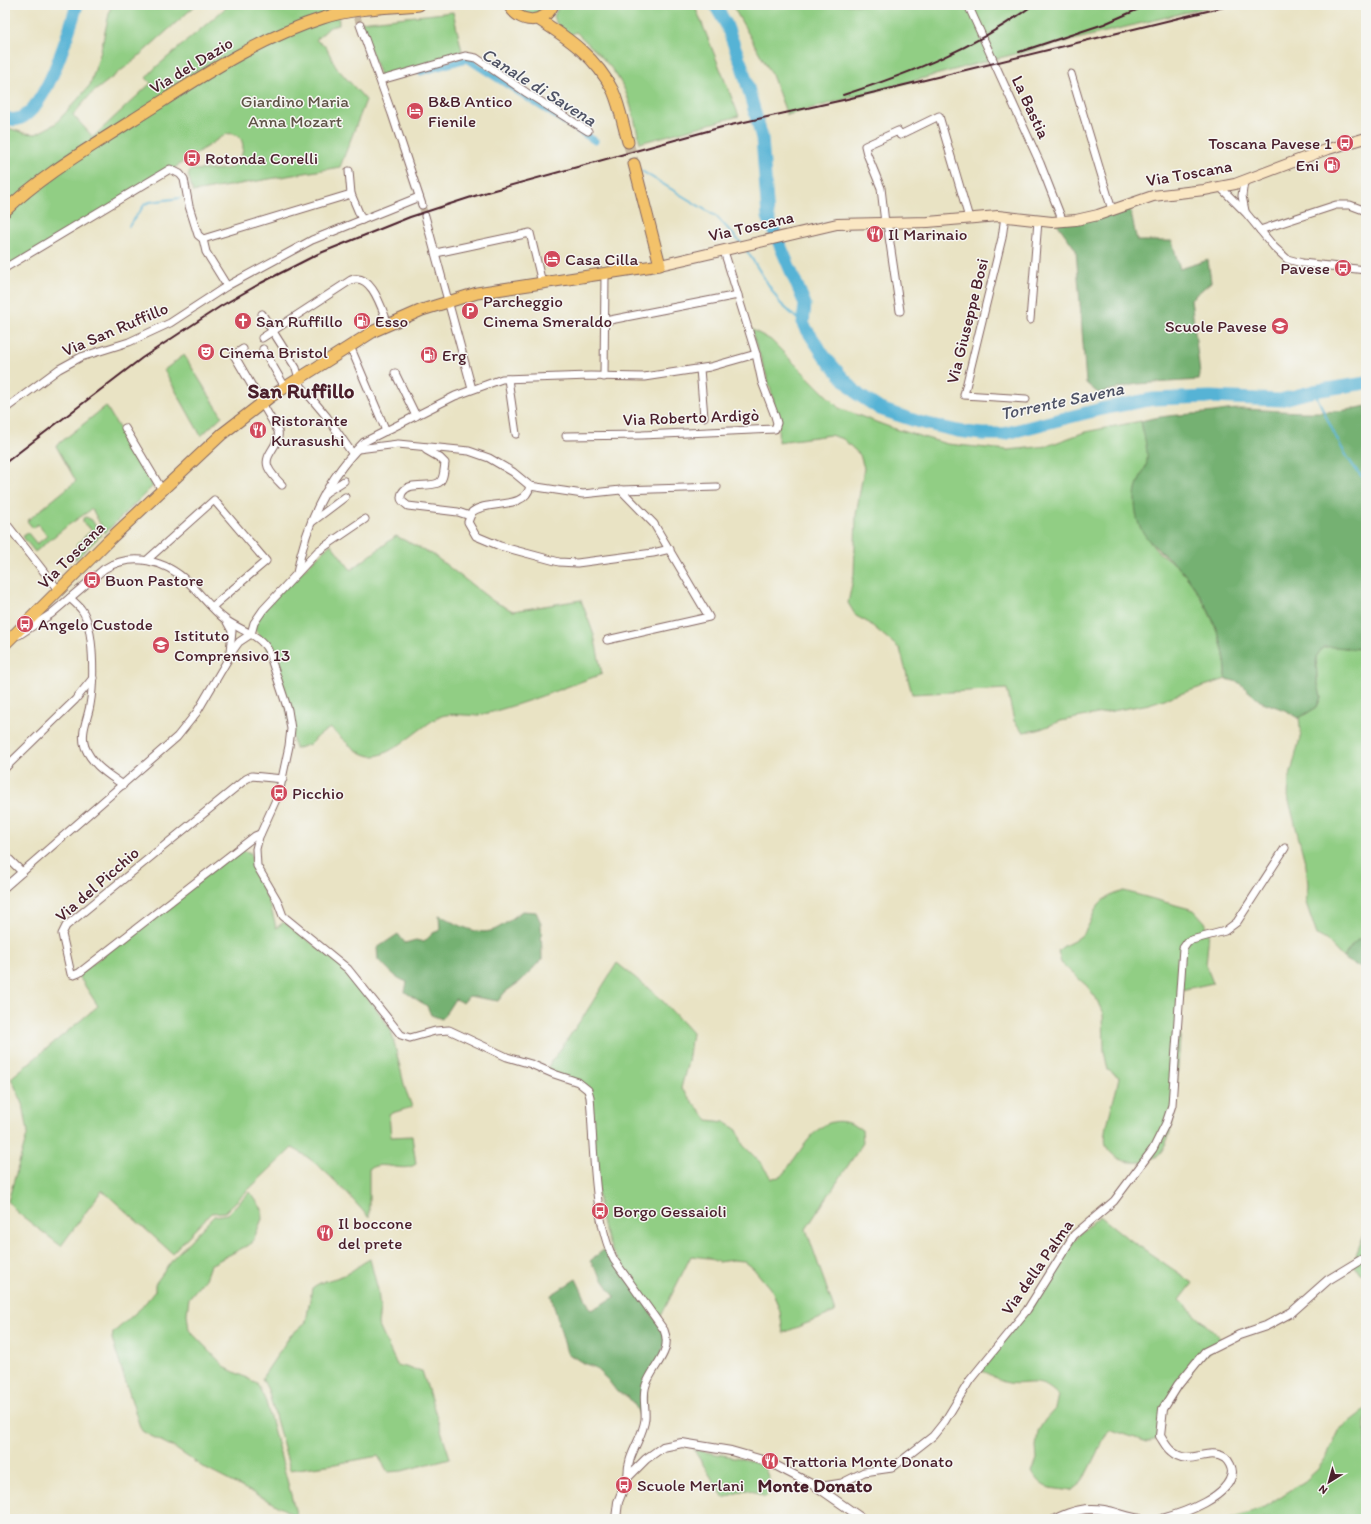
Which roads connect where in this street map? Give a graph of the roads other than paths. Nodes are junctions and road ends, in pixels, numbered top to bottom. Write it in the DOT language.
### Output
graph roads {
  1 [pos="419,5"];
  2 [pos="509,5"];
  3 [pos="968,5"];
  4 [pos="552,8"];
  5 [pos="538,19"];
  6 [pos="360,25"];
  7 [pos="558,32"];
  8 [pos="1071,74"];
  9 [pos="381,80"];
  10 [pos="588,131"];
  11 [pos="1366,138"];
  12 [pos="628,142"];
  13 [pos="634,164"];
  14 [pos="349,171"];
  15 [pos="1244,181"];
  16 [pos="1220,187"];
  17 [pos="352,196"];
  18 [pos="1112,210"];
  19 [pos="5,211"];
  20 [pos="1366,211"];
  21 [pos="1246,213"];
  22 [pos="425,216"];
  23 [pos="1005,216"];
  24 [pos="969,218"];
  25 [pos="362,220"];
  26 [pos="1038,221"];
  27 [pos="1063,222"];
  28 [pos="886,223"];
  29 [pos="1260,230"];
  30 [pos="203,239"];
  31 [pos="724,251"];
  32 [pos="436,253"];
  33 [pos="660,265"];
  34 [pos="5,268"];
  35 [pos="1366,270"];
  36 [pos="605,274"];
  37 [pos="542,282"];
  38 [pos="227,286"];
  39 [pos="738,295"];
  40 [pos="448,301"];
  41 [pos="900,311"];
  42 [pos="262,314"];
  43 [pos="1030,320"];
  44 [pos="605,321"];
  45 [pos="388,324"];
  46 [pos="274,331"];
  47 [pos="262,338"];
  48 [pos="350,346"];
  49 [pos="243,349"];
  50 [pos="263,349"];
  51 [pos="756,354"];
  52 [pos="700,369"];
  53 [pos="395,373"];
  54 [pos="604,377"];
  55 [pos="299,379"];
  56 [pos="508,379"];
  57 [pos="285,387"];
  58 [pos="472,389"];
  59 [pos="1026,399"];
  60 [pos="262,403"];
  61 [pos="5,409"];
  62 [pos="416,416"];
  63 [pos="704,417"];
  64 [pos="125,428"];
  65 [pos="386,431"];
  66 [pos="516,434"];
  67 [pos="566,436"];
  68 [pos="426,447"];
  69 [pos="355,451"];
  70 [pos="344,481"];
  71 [pos="282,485"];
  72 [pos="530,486"];
  73 [pos="717,487"];
  74 [pos="162,490"];
  75 [pos="621,490"];
  76 [pos="323,495"];
  77 [pos="345,497"];
  78 [pos="470,516"];
  79 [pos="365,519"];
  80 [pos="5,522"];
  81 [pos="312,522"];
  82 [pos="670,549"];
  83 [pos="148,560"];
  84 [pos="297,573"];
  85 [pos="59,591"];
  86 [pos="70,598"];
  87 [pos="212,607"];
  88 [pos="46,611"];
  89 [pos="226,620"];
  90 [pos="251,634"];
  91 [pos="607,640"];
  92 [pos="5,644"];
  93 [pos="228,658"];
  94 [pos="93,678"];
  95 [pos="5,768"];
  96 [pos="283,779"];
  97 [pos="123,785"];
  98 [pos="260,834"];
  99 [pos="1285,848"];
  100 [pos="5,855"];
  101 [pos="22,872"];
  102 [pos="5,887"];
  103 [pos="1365,1257"];
  104 [pos="628,1477"];
  105 [pos="817,1487"];
  106 [pos="616,1519"];
  107 [pos="863,1519"];
  108 [pos="1055,1519"];
  109 [pos="1141,1519"];
  110 [pos="1162,1519"];
  1 -- 19 [label="main road, Via del Dazio"];
  2 -- 5 [label="main road"];
  3 -- 27 [label="street, La Bastia"];
  4 -- 5 [label="main road"];
  4 -- 7 [label="main road"];
  5 -- 7 [label="main road"];
  6 -- 9 [label="street"];
  7 -- 12 [label="main road"];
  8 -- 18 [label="street"];
  9 -- 10 [label="street"];
  9 -- 25 [label="street"];
  11 -- 15 [label="main road, Via Toscana"];
  13 -- 33 [label="main road"];
  14 -- 17 [label="street"];
  15 -- 16 [label="main road, Via Toscana"];
  15 -- 21 [label="street"];
  16 -- 18 [label="main road, Via Toscana"];
  16 -- 21 [label="street"];
  17 -- 25 [label="street"];
  17 -- 30 [label="street"];
  18 -- 27 [label="main road, Via Toscana"];
  20 -- 29 [label="street"];
  21 -- 29 [label="street"];
  22 -- 32 [label="street"];
  23 -- 24 [label="main road, Via Toscana"];
  23 -- 26 [label="main road, Via Toscana"];
  23 -- 59 [label="street, Via Giuseppe Bosi"];
  24 -- 28 [label="main road, Via Toscana"];
  24 -- 28 [label="street"];
  25 -- 38 [label="street"];
  26 -- 27 [label="main road, Via Toscana"];
  26 -- 43 [label="street"];
  28 -- 31 [label="main road, Via Toscana"];
  28 -- 41 [label="street"];
  29 -- 35 [label="street"];
  30 -- 34 [label="street"];
  30 -- 38 [label="street"];
  31 -- 33 [label="main road, Via Toscana"];
  31 -- 39 [label="street, Via Roberto Ardigò"];
  32 -- 37 [label="street"];
  32 -- 40 [label="street"];
  33 -- 36 [label="main road, Via Toscana"];
  36 -- 37 [label="main road, Via Toscana"];
  36 -- 44 [label="street"];
  37 -- 40 [label="main road, Via Toscana"];
  38 -- 61 [label="street, Via San Ruffillo"];
  39 -- 44 [label="street"];
  39 -- 51 [label="street, Via Roberto Ardigò"];
  40 -- 45 [label="main road, Via Toscana"];
  40 -- 58 [label="street"];
  42 -- 46 [label="street"];
  44 -- 54 [label="street"];
  45 -- 46 [label="street"];
  45 -- 48 [label="main road, Via Toscana"];
  46 -- 47 [label="street"];
  46 -- 55 [label="street"];
  48 -- 55 [label="main road, Via Toscana"];
  48 -- 65 [label="street"];
  49 -- 60 [label="street"];
  50 -- 57 [label="street"];
  51 -- 52 [label="street"];
  51 -- 67 [label="street, Via Roberto Ardigò"];
  52 -- 54 [label="street"];
  52 -- 63 [label="street"];
  53 -- 62 [label="street"];
  54 -- 56 [label="street"];
  55 -- 57 [label="main road, Via Toscana"];
  55 -- 69 [label="street"];
  56 -- 58 [label="street"];
  56 -- 66 [label="street"];
  57 -- 60 [label="main road, Via Toscana"];
  58 -- 62 [label="street"];
  60 -- 71 [label="street"];
  60 -- 74 [label="main road, Via Toscana"];
  62 -- 65 [label="street"];
  64 -- 74 [label="street"];
  65 -- 69 [label="street"];
  68 -- 69 [label="street"];
  68 -- 72 [label="street"];
  68 -- 78 [label="street"];
  69 -- 76 [label="street"];
  70 -- 76 [label="street"];
  72 -- 75 [label="street"];
  72 -- 78 [label="street"];
  73 -- 75 [label="street"];
  74 -- 85 [label="main road, Via Toscana"];
  75 -- 82 [label="street"];
  76 -- 81 [label="street"];
  77 -- 81 [label="street"];
  78 -- 82 [label="street"];
  79 -- 84 [label="street"];
  80 -- 85 [label="street"];
  81 -- 84 [label="street"];
  82 -- 91 [label="street"];
  83 -- 86 [label="street"];
  83 -- 87 [label="street"];
  83 -- 87 [label="street"];
  84 -- 90 [label="street"];
  85 -- 88 [label="main road, Via Toscana"];
  86 -- 88 [label="street"];
  86 -- 94 [label="street"];
  87 -- 89 [label="street"];
  88 -- 92 [label="main road, Via Toscana"];
  89 -- 90 [label="street"];
  89 -- 93 [label="street"];
  90 -- 93 [label="street"];
  90 -- 96 [label="street"];
  93 -- 97 [label="street"];
  94 -- 95 [label="street"];
  94 -- 97 [label="street"];
  96 -- 98 [label="street"];
  96 -- 98 [label="street, Via del Picchio"];
  97 -- 101 [label="street"];
  98 -- 104 [label="street"];
  99 -- 105 [label="street, Via della Palma"];
  100 -- 101 [label="street"];
  101 -- 102 [label="street"];
  103 -- 110 [label="street"];
  104 -- 105 [label="street"];
  104 -- 106 [label="street"];
  105 -- 107 [label="street"];
  108 -- 109 [label="street"];
}
